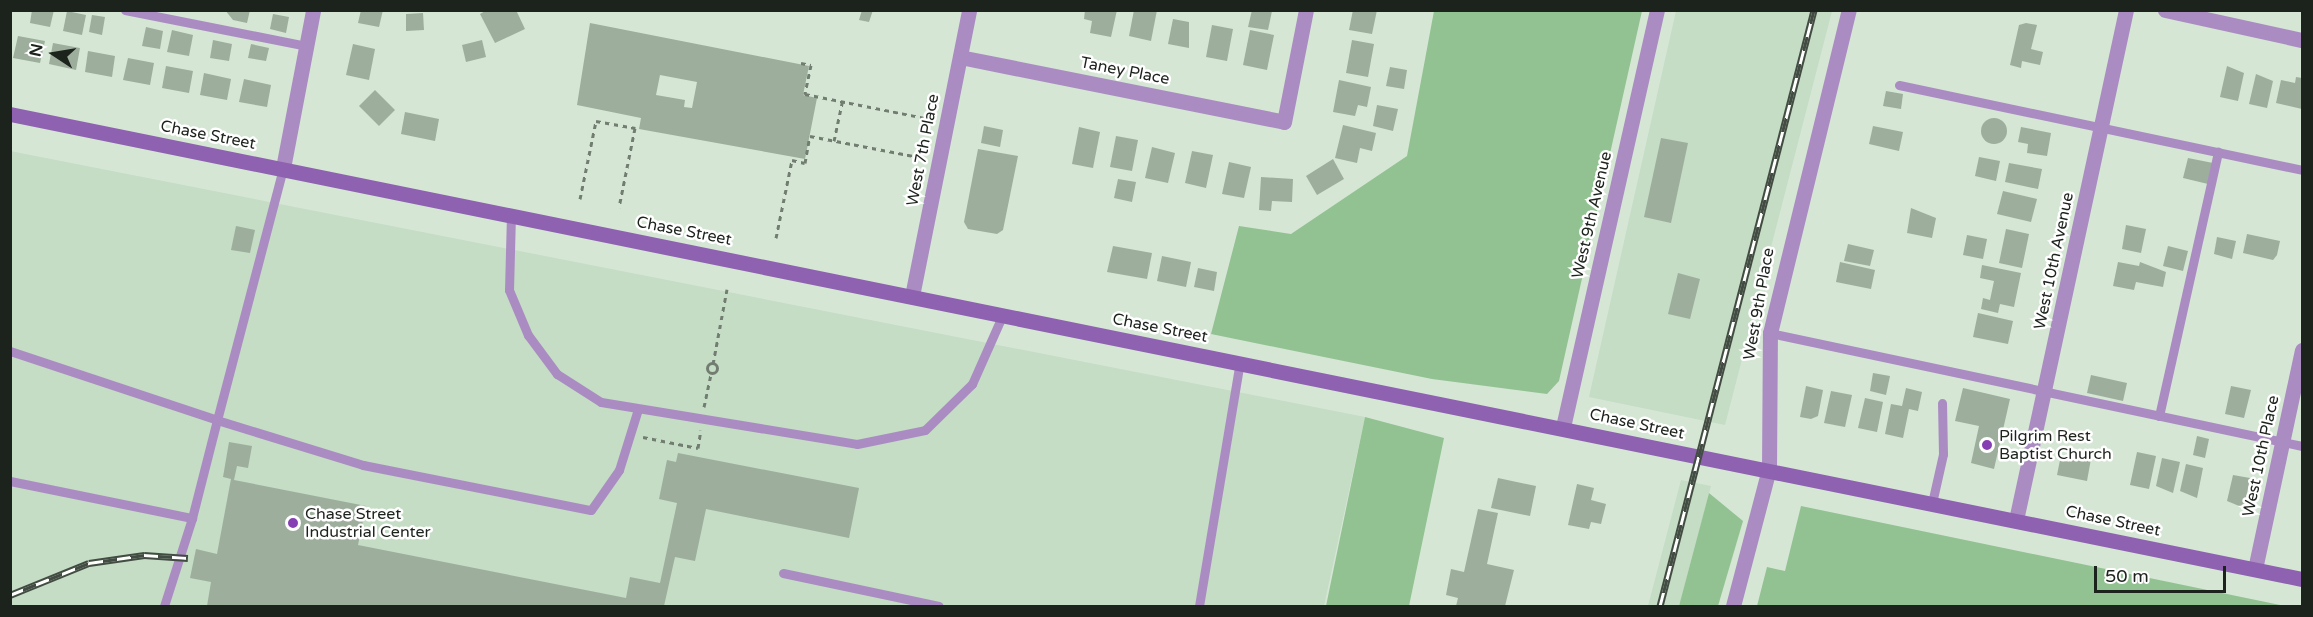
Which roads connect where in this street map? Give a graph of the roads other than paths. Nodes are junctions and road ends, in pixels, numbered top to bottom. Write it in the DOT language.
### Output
graph roads {
  1 [pos="124,10"];
  2 [pos="313,10"];
  3 [pos="969,10"];
  4 [pos="1306,10"];
  5 [pos="1657,10"];
  6 [pos="1849,10"];
  7 [pos="2126,10"];
  8 [pos="2165,10"];
  9 [pos="2302,39"];
  10 [pos="307,46"];
  11 [pos="960,57"];
  12 [pos="1899,85"];
  13 [pos="10,114"];
  14 [pos="2101,128"];
  15 [pos="2218,152"];
  16 [pos="283,168"];
  17 [pos="2302,170"];
  18 [pos="511,214"];
  19 [pos="912,296"];
  20 [pos="1003,314"];
  21 [pos="1770,333"];
  22 [pos="2302,350"];
  23 [pos="10,351"];
  24 [pos="1240,362"];
  25 [pos="2044,392"];
  26 [pos="1942,403"];
  27 [pos="638,409"];
  28 [pos="2159,416"];
  29 [pos="217,420"];
  30 [pos="1563,427"];
  31 [pos="2282,442"];
  32 [pos="2302,446"];
  33 [pos="1769,469"];
  34 [pos="10,481"];
  35 [pos="1932,503"];
  36 [pos="192,518"];
  37 [pos="2016,520"];
  38 [pos="2255,569"];
  39 [pos="783,573"];
  40 [pos="2302,579"];
  41 [pos="164,606"];
  42 [pos="939,606"];
  43 [pos="1199,606"];
  44 [pos="1733,606"];
  1 -- 10 [label="lane"];
  2 -- 10 [label="street"];
  3 -- 11 [label="street, West 7th Place"];
  4 -- 11 [label="street, Taney Place"];
  5 -- 30 [label="street, West 9th Avenue"];
  6 -- 21 [label="street, West 9th Place"];
  7 -- 14 [label="street, West 10th Avenue"];
  8 -- 9 [label="street"];
  10 -- 16 [label="street"];
  11 -- 19 [label="street, West 7th Place"];
  12 -- 14 [label="lane"];
  13 -- 16 [label="street, Chase Street"];
  14 -- 15 [label="lane"];
  14 -- 25 [label="street, West 10th Avenue"];
  15 -- 17 [label="lane"];
  15 -- 28 [label="lane"];
  16 -- 18 [label="street, Chase Street"];
  16 -- 29 [label="lane"];
  18 -- 19 [label="street, Chase Street"];
  18 -- 27 [label="lane"];
  19 -- 20 [label="street, Chase Street"];
  20 -- 24 [label="street, Chase Street"];
  20 -- 27 [label="lane"];
  21 -- 25 [label="lane"];
  21 -- 33 [label="street, West 9th Place"];
  22 -- 31 [label="street, West 10th Place"];
  23 -- 29 [label="lane"];
  24 -- 30 [label="street, Chase Street"];
  24 -- 43 [label="lane"];
  25 -- 28 [label="lane"];
  25 -- 37 [label="street, West 10th Avenue"];
  26 -- 35 [label="lane"];
  27 -- 29 [label="lane"];
  28 -- 31 [label="lane"];
  29 -- 36 [label="lane"];
  30 -- 33 [label="street, Chase Street"];
  31 -- 32 [label="lane"];
  31 -- 38 [label="street, West 10th Place"];
  33 -- 35 [label="street, Chase Street"];
  33 -- 44 [label="street, West 9th Place"];
  34 -- 36 [label="lane"];
  35 -- 37 [label="street, Chase Street"];
  36 -- 41 [label="lane"];
  37 -- 38 [label="street, Chase Street"];
  38 -- 40 [label="street, Chase Street"];
  39 -- 42 [label="lane"];
}
